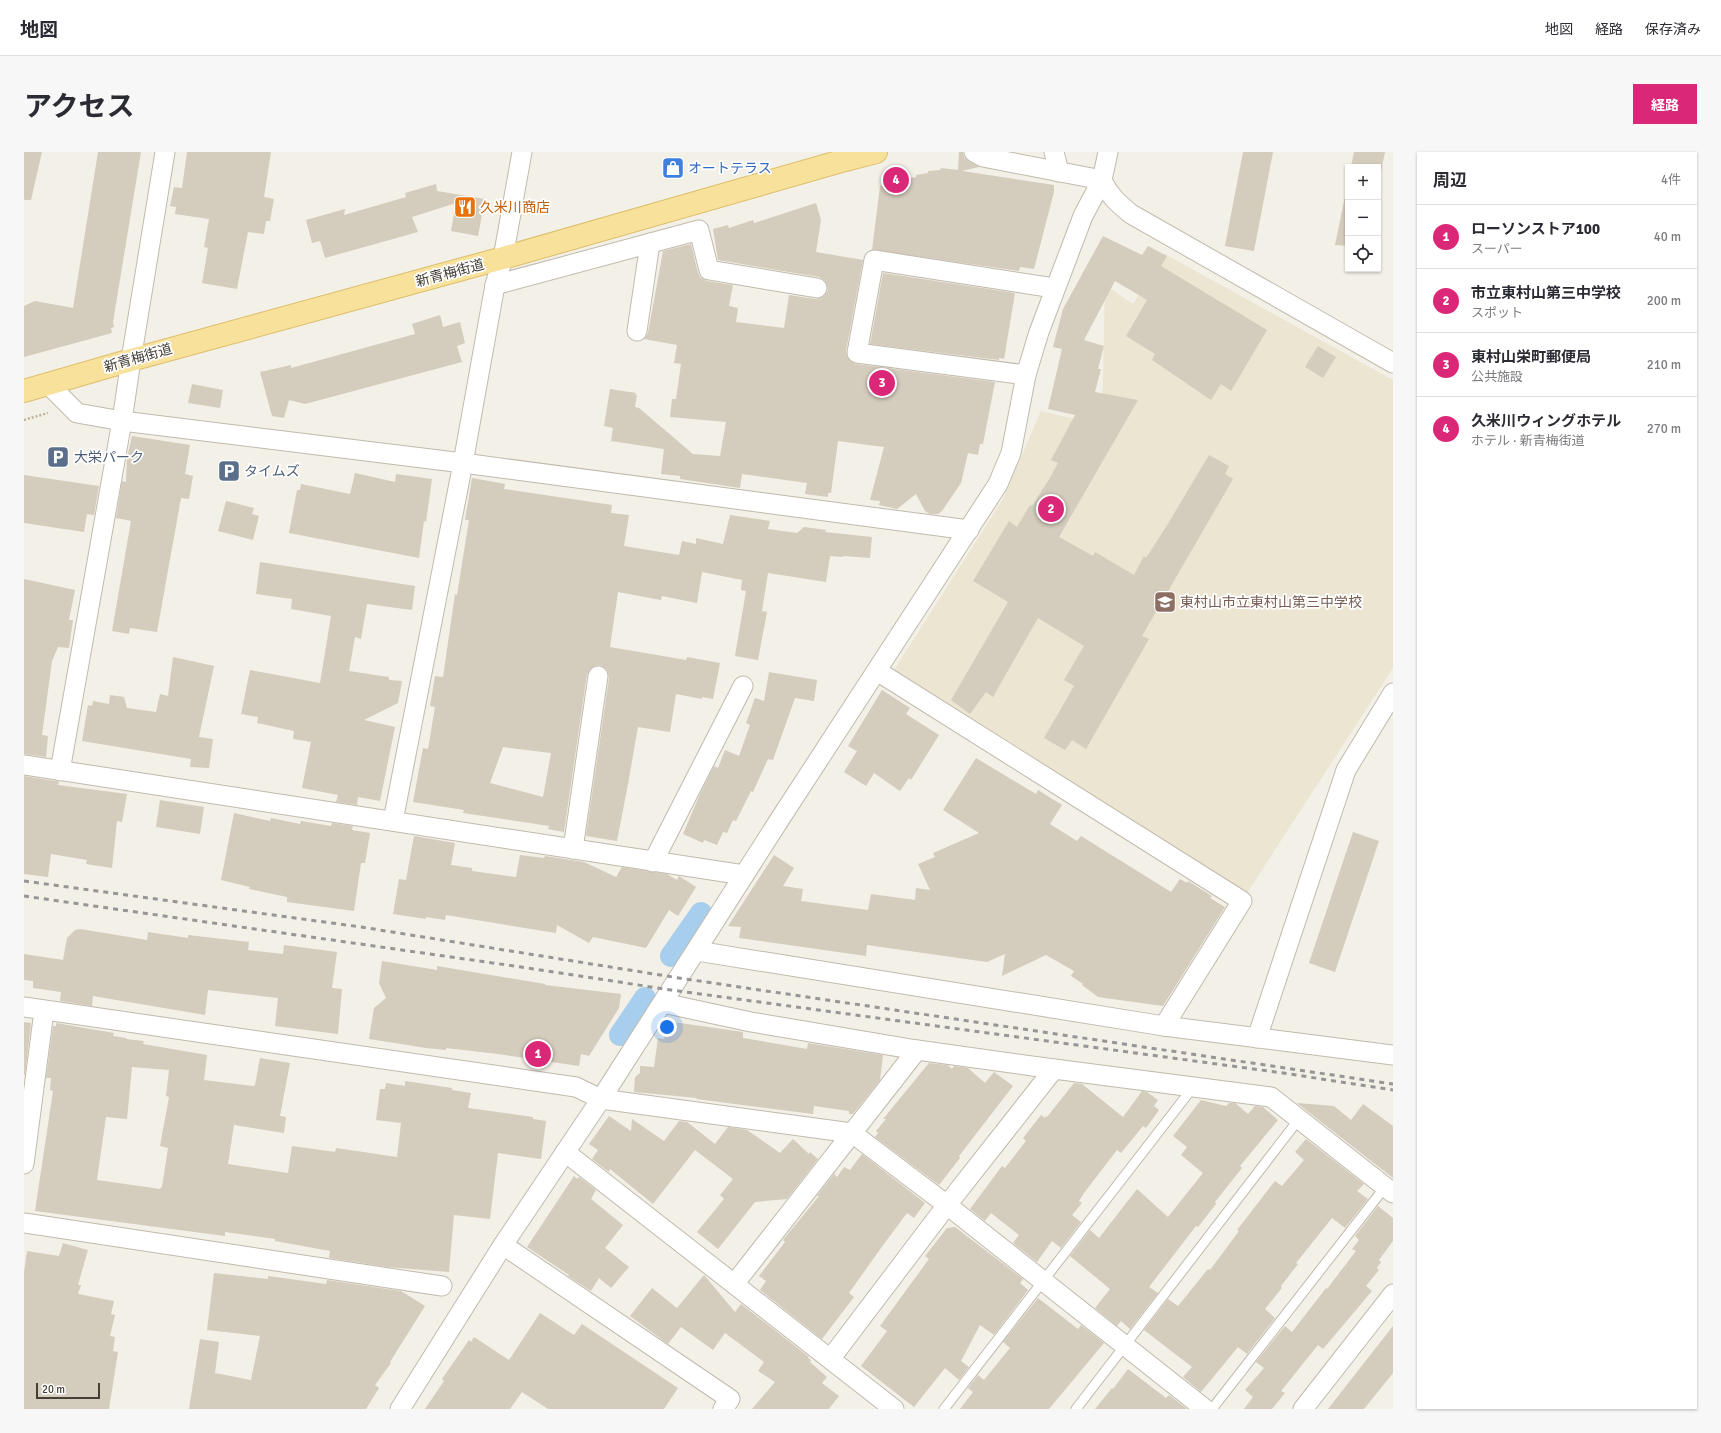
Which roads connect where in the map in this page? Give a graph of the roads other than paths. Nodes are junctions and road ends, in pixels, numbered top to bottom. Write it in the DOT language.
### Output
graph roads {
  1 [pos="165,152"];
  2 [pos="522,152"];
  3 [pos="876,152"];
  4 [pos="974,152"];
  5 [pos="1054,152"];
  6 [pos="1108,152"];
  7 [pos="834,157"];
  8 [pos="1060,172"];
  9 [pos="1102,180"];
  10 [pos="650,243"];
  11 [pos="503,258"];
  12 [pos="495,285"];
  13 [pos="816,288"];
  14 [pos="1054,288"];
  15 [pos="636,331"];
  16 [pos="131,360"];
  17 [pos="1393,363"];
  18 [pos="1026,375"];
  19 [pos="48,384"];
  20 [pos="24,391"];
  21 [pos="122,421"];
  22 [pos="463,463"];
  23 [pos="969,530"];
  24 [pos="877,671"];
  25 [pos="598,676"];
  26 [pos="743,686"];
  27 [pos="1393,693"];
  28 [pos="24,765"];
  29 [pos="60,771"];
  30 [pos="393,821"];
  31 [pos="573,849"];
  32 [pos="653,862"];
  33 [pos="744,875"];
  34 [pos="697,951"];
  35 [pos="663,1003"];
  36 [pos="24,1007"];
  37 [pos="44,1010"];
  38 [pos="1164,1026"];
  39 [pos="1257,1038"];
  40 [pos="917,1050"];
  41 [pos="1393,1055"];
  42 [pos="1054,1069"];
  43 [pos="1194,1086"];
  44 [pos="601,1098"];
  45 [pos="1299,1119"];
  46 [pos="852,1133"];
  47 [pos="565,1152"];
  48 [pos="24,1164"];
  49 [pos="1389,1190"];
  50 [pos="948,1205"];
  51 [pos="24,1223"];
  52 [pos="503,1245"];
  53 [pos="1043,1281"];
  54 [pos="735,1283"];
  55 [pos="442,1286"];
  56 [pos="1393,1294"];
  57 [pos="1126,1347"];
  58 [pos="831,1358"];
  59 [pos="400,1409"];
  60 [pos="724,1409"];
  61 [pos="894,1409"];
  62 [pos="944,1409"];
  63 [pos="1076,1409"];
  64 [pos="1204,1409"];
  65 [pos="1212,1409"];
  66 [pos="1304,1409"];
  1 -- 16 [label="street"];
  2 -- 11 [label="street"];
  3 -- 7 [label="main road, 新青梅街道"];
  4 -- 8 [label="street"];
  5 -- 8 [label="street"];
  6 -- 9 [label="street"];
  7 -- 11 [label="main road, 新青梅街道"];
  8 -- 9 [label="street"];
  9 -- 14 [label="street"];
  9 -- 17 [label="street"];
  10 -- 12 [label="street"];
  10 -- 13 [label="street"];
  10 -- 15 [label="street"];
  11 -- 12 [label="street"];
  11 -- 16 [label="main road, 新青梅街道"];
  12 -- 22 [label="street"];
  14 -- 18 [label="street"];
  14 -- 18 [label="street"];
  16 -- 19 [label="main road, 新青梅街道"];
  16 -- 21 [label="street"];
  18 -- 23 [label="street"];
  19 -- 20 [label="main road, 新青梅街道"];
  19 -- 21 [label="street"];
  21 -- 22 [label="street"];
  21 -- 29 [label="street"];
  22 -- 23 [label="street"];
  22 -- 30 [label="street"];
  23 -- 24 [label="street"];
  24 -- 33 [label="street"];
  24 -- 38 [label="street"];
  25 -- 31 [label="street"];
  26 -- 32 [label="street"];
  27 -- 39 [label="street"];
  28 -- 29 [label="street"];
  29 -- 30 [label="street"];
  30 -- 31 [label="street"];
  31 -- 32 [label="street"];
  32 -- 33 [label="street"];
  33 -- 34 [label="street"];
  34 -- 35 [label="street"];
  34 -- 38 [label="street"];
  35 -- 40 [label="street"];
  35 -- 44 [label="street"];
  36 -- 37 [label="street"];
  37 -- 44 [label="street"];
  37 -- 48 [label="street"];
  38 -- 39 [label="street"];
  39 -- 41 [label="street"];
  40 -- 42 [label="street"];
  40 -- 46 [label="street"];
  42 -- 43 [label="street"];
  42 -- 50 [label="street"];
  43 -- 45 [label="street"];
  43 -- 53 [label="lane"];
  44 -- 46 [label="street"];
  44 -- 47 [label="street"];
  45 -- 49 [label="street"];
  45 -- 57 [label="lane"];
  46 -- 50 [label="street"];
  46 -- 54 [label="street"];
  47 -- 52 [label="street"];
  47 -- 54 [label="street"];
  49 -- 65 [label="lane"];
  50 -- 53 [label="street"];
  50 -- 58 [label="street"];
  51 -- 55 [label="street"];
  52 -- 59 [label="street"];
  52 -- 60 [label="street"];
  53 -- 57 [label="street"];
  53 -- 62 [label="lane"];
  54 -- 58 [label="street"];
  56 -- 66 [label="street"];
  57 -- 63 [label="lane"];
  57 -- 64 [label="street"];
  58 -- 61 [label="street"];
}
